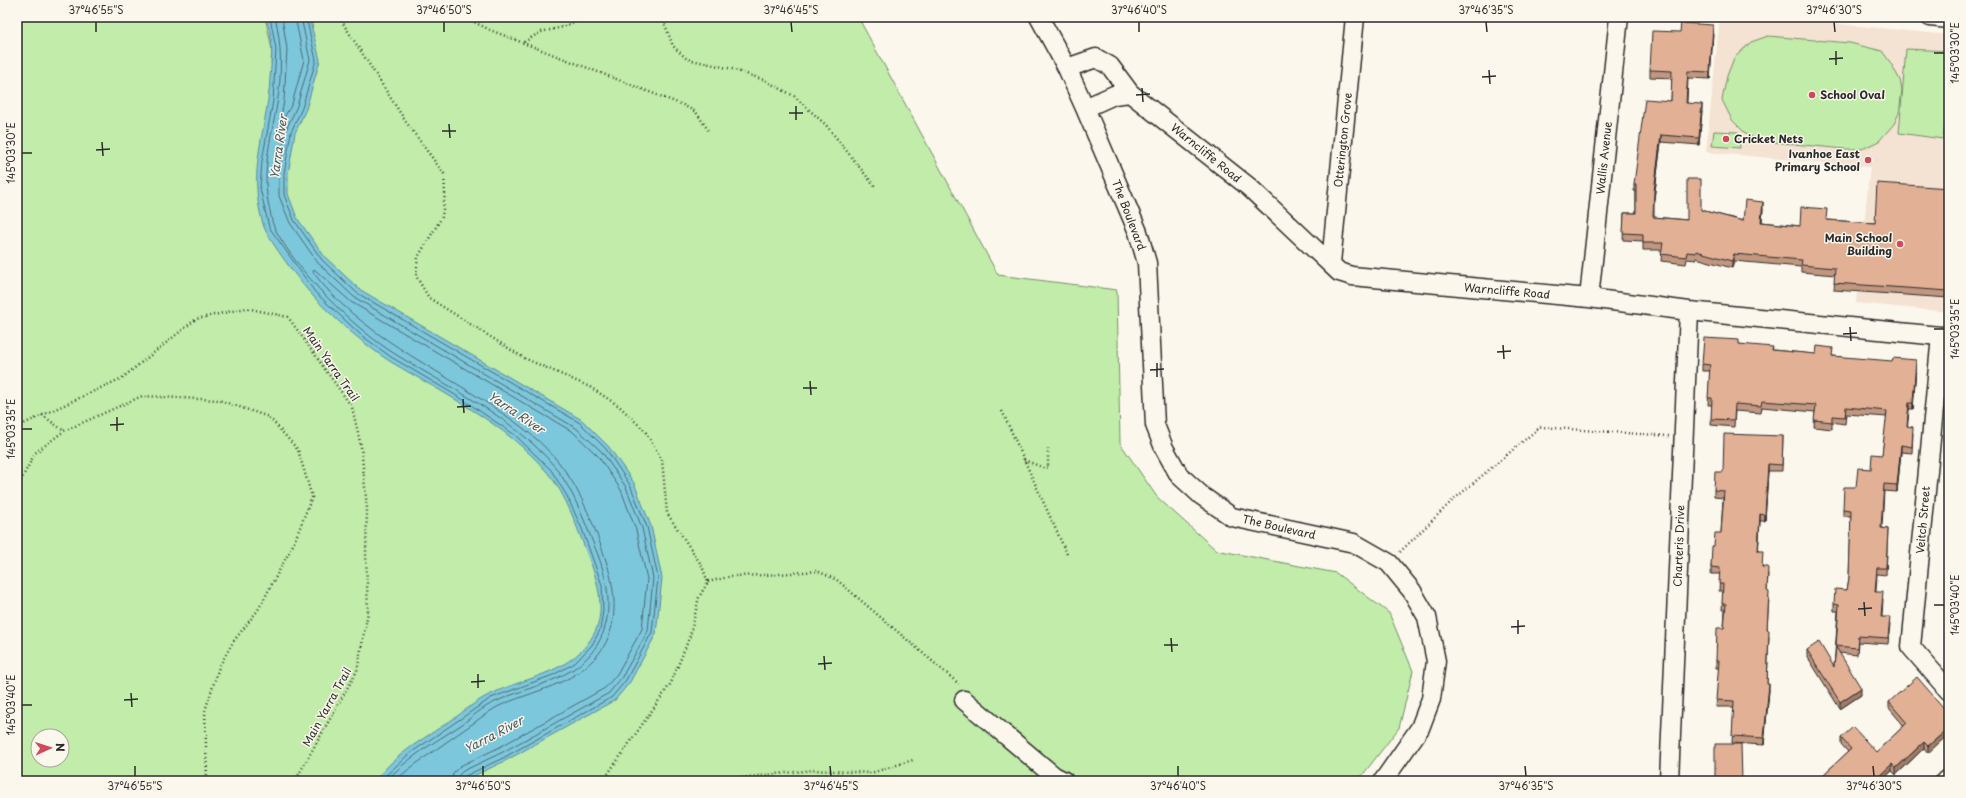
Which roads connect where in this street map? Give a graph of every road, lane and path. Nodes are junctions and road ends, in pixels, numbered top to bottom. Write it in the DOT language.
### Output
graph roads {
  1 [pos="339,17"];
  2 [pos="464,17"];
  3 [pos="581,17"];
  4 [pos="662,17"];
  5 [pos="1039,17"];
  6 [pos="1355,17"];
  7 [pos="1619,17"];
  8 [pos="1930,17"];
  9 [pos="1949,19"];
  10 [pos="524,42"];
  11 [pos="1067,68"];
  12 [pos="1130,93"];
  13 [pos="1085,108"];
  14 [pos="708,130"];
  15 [pos="876,188"];
  16 [pos="1331,263"];
  17 [pos="1590,298"];
  18 [pos="1689,311"];
  19 [pos="1945,337"];
  20 [pos="1002,411"];
  21 [pos="42,415"];
  22 [pos="17,427"];
  23 [pos="64,431"];
  24 [pos="1684,437"];
  25 [pos="1048,448"];
  26 [pos="1024,460"];
  27 [pos="17,488"];
  28 [pos="1067,554"];
  29 [pos="1389,564"];
  30 [pos="708,582"];
  31 [pos="1949,691"];
  32 [pos="964,700"];
  33 [pos="913,760"];
  34 [pos="1949,778"];
  35 [pos="207,781"];
  36 [pos="295,781"];
  37 [pos="603,781"];
  38 [pos="710,781"];
  39 [pos="1064,781"];
  40 [pos="1383,781"];
  41 [pos="1669,781"];
  42 [pos="1945,781"];
  1 -- 30 [label="path"];
  2 -- 10 [label="path"];
  3 -- 10 [label="path"];
  4 -- 15 [label="path"];
  5 -- 11 [label="street, The Boulevard"];
  6 -- 16 [label="street, Otterington Grove"];
  7 -- 17 [label="street, Wallis Avenue"];
  8 -- 9 [label="street"];
  10 -- 14 [label="path"];
  11 -- 12 [label="street, Warncliffe Road"];
  11 -- 13 [label="street, The Boulevard"];
  12 -- 13 [label="street"];
  12 -- 16 [label="street, Warncliffe Road"];
  13 -- 29 [label="street, The Boulevard"];
  16 -- 17 [label="street, Warncliffe Road"];
  17 -- 18 [label="street, Warncliffe Road"];
  18 -- 19 [label="street, Warncliffe Road"];
  18 -- 24 [label="street, Charteris Drive"];
  19 -- 31 [label="street, Veitch Street"];
  20 -- 26 [label="path"];
  21 -- 22 [label="path, Main Yarra Trail"];
  21 -- 23 [label="path"];
  21 -- 36 [label="path, Main Yarra Trail"];
  23 -- 27 [label="path"];
  23 -- 35 [label="path"];
  24 -- 29 [label="path"];
  24 -- 41 [label="street, Charteris Drive"];
  25 -- 26 [label="path"];
  26 -- 28 [label="path"];
  29 -- 40 [label="street, The Boulevard"];
  30 -- 32 [label="path"];
  30 -- 37 [label="path"];
  32 -- 39 [label="street"];
  33 -- 38 [label="path"];
  34 -- 42 [label="street"];
}
